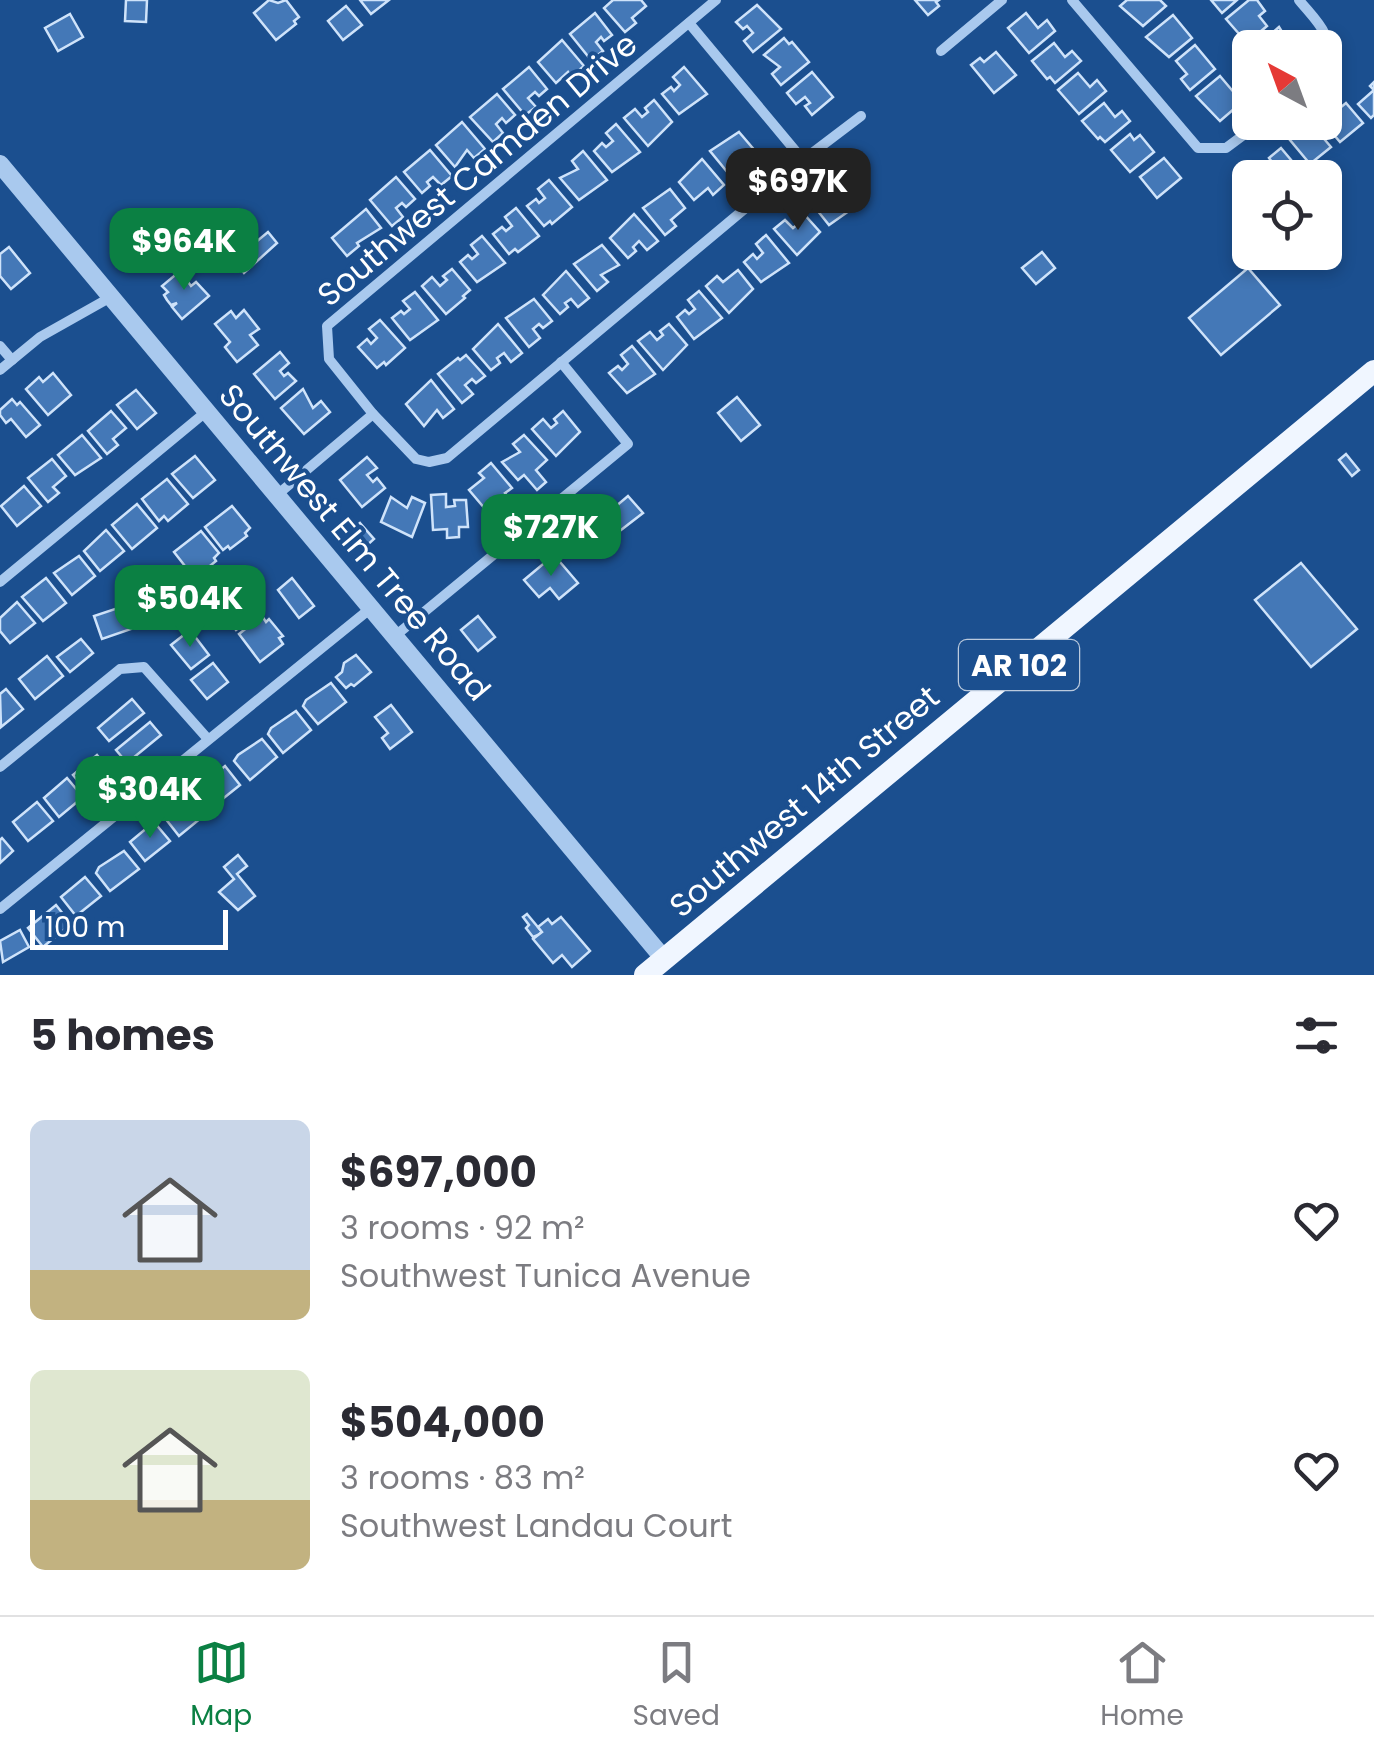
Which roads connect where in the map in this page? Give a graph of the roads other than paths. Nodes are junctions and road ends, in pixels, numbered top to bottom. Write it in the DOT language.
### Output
graph roads {
  1 [pos="716,0"];
  2 [pos="1002,0"];
  3 [pos="1072,0"];
  4 [pos="1299,0"];
  5 [pos="689,23"];
  6 [pos="1324,30"];
  7 [pos="941,51"];
  8 [pos="861,116"];
  9 [pos="1240,140"];
  10 [pos="803,160"];
  11 [pos="0,164"];
  12 [pos="111,297"];
  13 [pos="0,346"];
  14 [pos="12,360"];
  15 [pos="561,362"];
  16 [pos="0,370"];
  17 [pos="1370,382"];
  18 [pos="207,412"];
  19 [pos="373,414"];
  20 [pos="277,495"];
  21 [pos="0,582"];
  22 [pos="371,608"];
  23 [pos="395,636"];
  24 [pos="207,738"];
  25 [pos="0,767"];
  26 [pos="0,909"];
  27 [pos="664,959"];
  28 [pos="646,975"];
  1 -- 5 [label="street, Southwest Camden Drive"];
  2 -- 7 [label="street"];
  3 -- 9 [label="street"];
  4 -- 6 [label="street"];
  5 -- 10 [label="street"];
  5 -- 19 [label="street, Southwest Camden Drive"];
  8 -- 10 [label="street"];
  10 -- 15 [label="street"];
  11 -- 12 [label="street, Southwest Elm Tree Road"];
  12 -- 14 [label="street"];
  12 -- 18 [label="street, Southwest Elm Tree Road"];
  13 -- 14 [label="street"];
  14 -- 16 [label="street"];
  15 -- 19 [label="street"];
  15 -- 23 [label="street"];
  17 -- 27 [label="main road, Southwest 14th Street / AR 102"];
  18 -- 20 [label="street, Southwest Elm Tree Road"];
  18 -- 21 [label="street"];
  19 -- 20 [label="street"];
  20 -- 22 [label="street, Southwest Elm Tree Road"];
  22 -- 23 [label="street, Southwest Elm Tree Road"];
  22 -- 24 [label="street"];
  23 -- 27 [label="street, Southwest Elm Tree Road"];
  24 -- 25 [label="street"];
  24 -- 26 [label="street"];
  27 -- 28 [label="main road, Southwest 14th Street / AR 102"];
}
